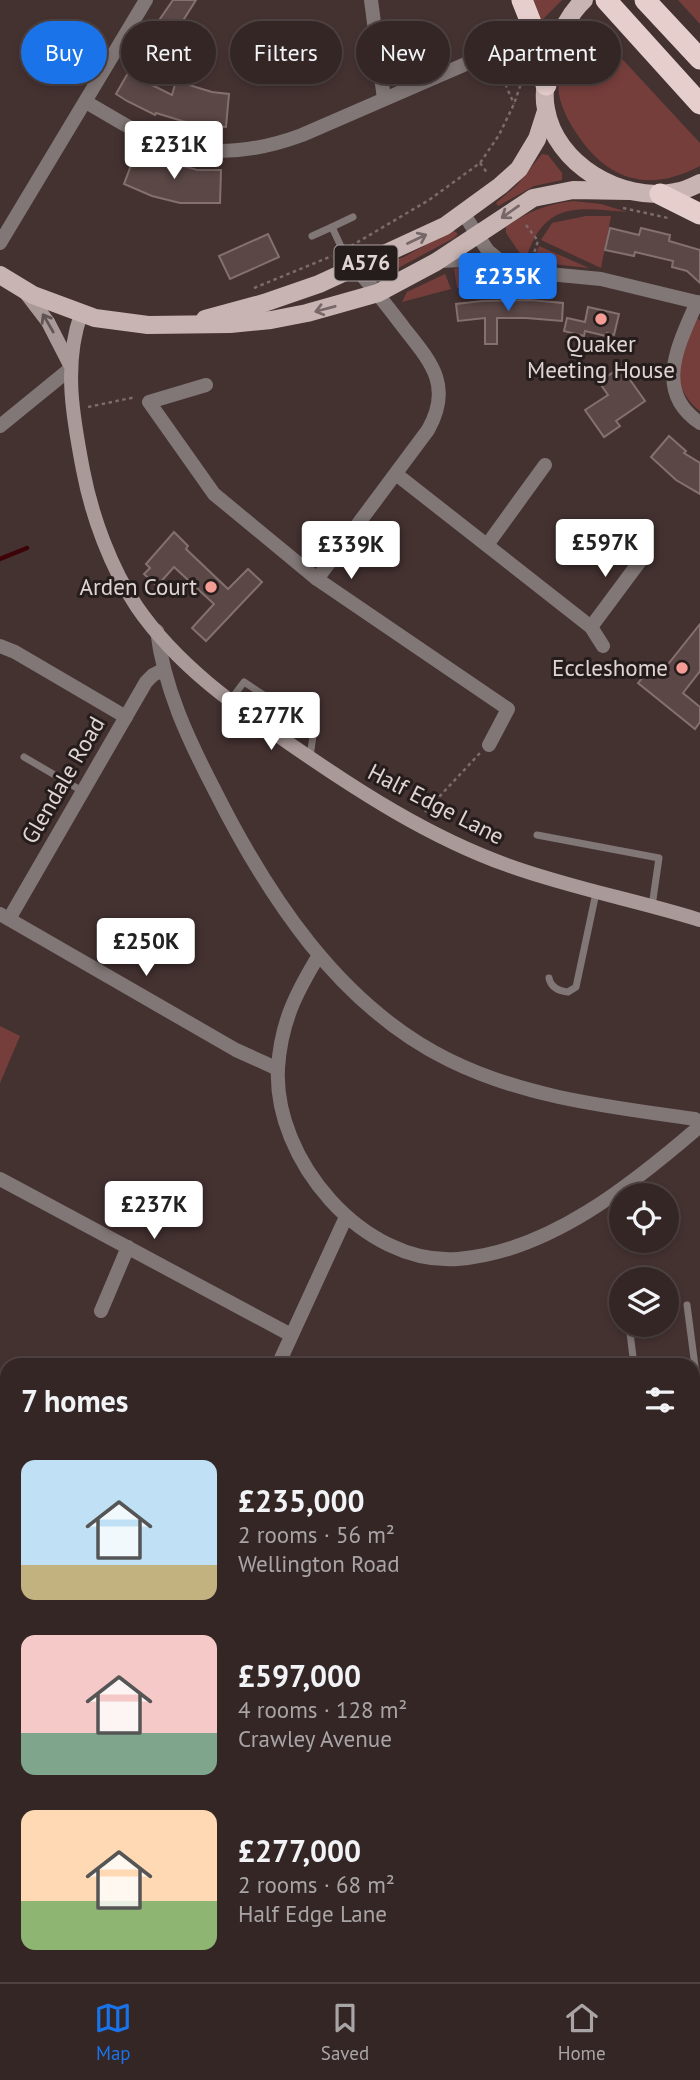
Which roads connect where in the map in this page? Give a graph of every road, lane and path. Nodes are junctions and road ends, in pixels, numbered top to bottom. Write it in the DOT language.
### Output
graph roads {
  1 [pos="146,0"];
  2 [pos="371,0"];
  3 [pos="606,0"];
  4 [pos="645,0"];
  5 [pos="523,2"];
  6 [pos="580,4"];
  7 [pos="527,21"];
  8 [pos="700,59"];
  9 [pos="464,65"];
  10 [pos="505,84"];
  11 [pos="520,84"];
  12 [pos="546,85"];
  13 [pos="384,99"];
  14 [pos="86,102"];
  15 [pos="514,104"];
  16 [pos="700,104"];
  17 [pos="546,111"];
  18 [pos="480,163"];
  19 [pos="488,174"];
  20 [pos="700,183"];
  21 [pos="630,191"];
  22 [pos="660,194"];
  23 [pos="463,214"];
  24 [pos="700,214"];
  25 [pos="353,217"];
  26 [pos="526,225"];
  27 [pos="332,227"];
  28 [pos="477,235"];
  29 [pos="312,236"];
  30 [pos="0,243"];
  31 [pos="343,251"];
  32 [pos="436,262"];
  33 [pos="355,268"];
  34 [pos="509,268"];
  35 [pos="528,272"];
  36 [pos="0,275"];
  37 [pos="19,286"];
  38 [pos="245,292"];
  39 [pos="378,293"];
  40 [pos="699,302"];
  41 [pos="81,314"];
  42 [pos="190,323"];
  43 [pos="70,367"];
  44 [pos="206,385"];
  45 [pos="149,402"];
  46 [pos="73,411"];
  47 [pos="700,423"];
  48 [pos="0,426"];
  49 [pos="545,465"];
  50 [pos="396,474"];
  51 [pos="487,545"];
  52 [pos="646,554"];
  53 [pos="317,579"];
  54 [pos="590,626"];
  55 [pos="156,631"];
  56 [pos="0,646"];
  57 [pos="603,646"];
  58 [pos="163,670"];
  59 [pos="229,702"];
  60 [pos="126,717"];
  61 [pos="489,745"];
  62 [pos="24,757"];
  63 [pos="310,758"];
  64 [pos="83,792"];
  65 [pos="416,822"];
  66 [pos="537,835"];
  67 [pos="596,893"];
  68 [pos="652,906"];
  69 [pos="4,917"];
  70 [pos="700,920"];
  71 [pos="319,955"];
  72 [pos="549,978"];
  73 [pos="278,1069"];
  74 [pos="700,1125"];
  75 [pos="0,1178"];
  76 [pos="346,1217"];
  77 [pos="128,1247"];
  78 [pos="687,1306"];
  79 [pos="101,1311"];
  80 [pos="291,1335"];
  81 [pos="630,1337"];
  82 [pos="281,1358"];
  83 [pos="633,1358"];
  84 [pos="693,1358"];
  1 -- 14 [label="street"];
  2 -- 13 [label="street"];
  3 -- 16 [label="highway"];
  4 -- 8 [label="highway"];
  5 -- 7 [label="highway"];
  6 -- 12 [label="main road, A576"];
  9 -- 13 [label="street"];
  10 -- 15 [label="path"];
  11 -- 15 [label="path"];
  12 -- 17 [label="main road, A576"];
  13 -- 14 [label="street"];
  14 -- 30 [label="street"];
  15 -- 18 [label="path"];
  17 -- 21 [label="main road, A576"];
  17 -- 23 [label="main road, A576"];
  18 -- 19 [label="path"];
  18 -- 31 [label="path"];
  20 -- 22 [label="main road, A576"];
  21 -- 22 [label="main road, A576"];
  21 -- 28 [label="main road, A576, one-way"];
  22 -- 24 [label="highway"];
  23 -- 28 [label="street"];
  33 -- 23 [label="main road, A576, one-way"];
  25 -- 27 [label="lane"];
  26 -- 35 [label="path"];
  27 -- 29 [label="lane"];
  27 -- 31 [label="lane"];
  28 -- 32 [label="main road, A576"];
  28 -- 34 [label="street"];
  31 -- 33 [label="lane"];
  31 -- 38 [label="path"];
  32 -- 34 [label="street"];
  32 -- 39 [label="main road, A576"];
  33 -- 39 [label="street"];
  33 -- 42 [label="main road, A576"];
  34 -- 35 [label="street"];
  35 -- 40 [label="street"];
  36 -- 37 [label="main road, A576"];
  37 -- 41 [label="main road, A576"];
  43 -- 37 [label="main road, one-way"];
  39 -- 42 [label="main road, A576, one-way"];
  39 -- 50 [label="street"];
  40 -- 47 [label="street"];
  41 -- 42 [label="main road, A576"];
  41 -- 43 [label="main road, Half Edge Lane"];
  43 -- 46 [label="main road, Half Edge Lane"];
  43 -- 48 [label="street"];
  44 -- 45 [label="street"];
  45 -- 46 [label="path"];
  45 -- 53 [label="street"];
  46 -- 55 [label="main road, Half Edge Lane"];
  49 -- 51 [label="street"];
  50 -- 51 [label="street"];
  50 -- 53 [label="street"];
  51 -- 54 [label="street"];
  52 -- 54 [label="street"];
  53 -- 61 [label="street"];
  54 -- 57 [label="street"];
  55 -- 58 [label="street"];
  55 -- 59 [label="main road, Half Edge Lane"];
  56 -- 60 [label="street"];
  58 -- 60 [label="street, Glendale Road"];
  58 -- 71 [label="street"];
  59 -- 63 [label="main road, Half Edge Lane"];
  59 -- 63 [label="lane"];
  60 -- 64 [label="street, Glendale Road"];
  61 -- 65 [label="path"];
  62 -- 64 [label="lane"];
  63 -- 65 [label="main road, Half Edge Lane"];
  64 -- 69 [label="street, Glendale Road"];
  65 -- 67 [label="main road, Half Edge Lane"];
  66 -- 68 [label="lane"];
  67 -- 68 [label="main road, Half Edge Lane"];
  67 -- 72 [label="lane"];
  68 -- 70 [label="main road, Half Edge Lane"];
  69 -- 73 [label="street"];
  71 -- 73 [label="street"];
  71 -- 74 [label="street"];
  73 -- 76 [label="street"];
  74 -- 76 [label="street"];
  75 -- 77 [label="street"];
  76 -- 80 [label="street"];
  77 -- 79 [label="street"];
  77 -- 80 [label="street"];
  78 -- 84 [label="lane"];
  80 -- 82 [label="street"];
  81 -- 83 [label="lane"];
}
